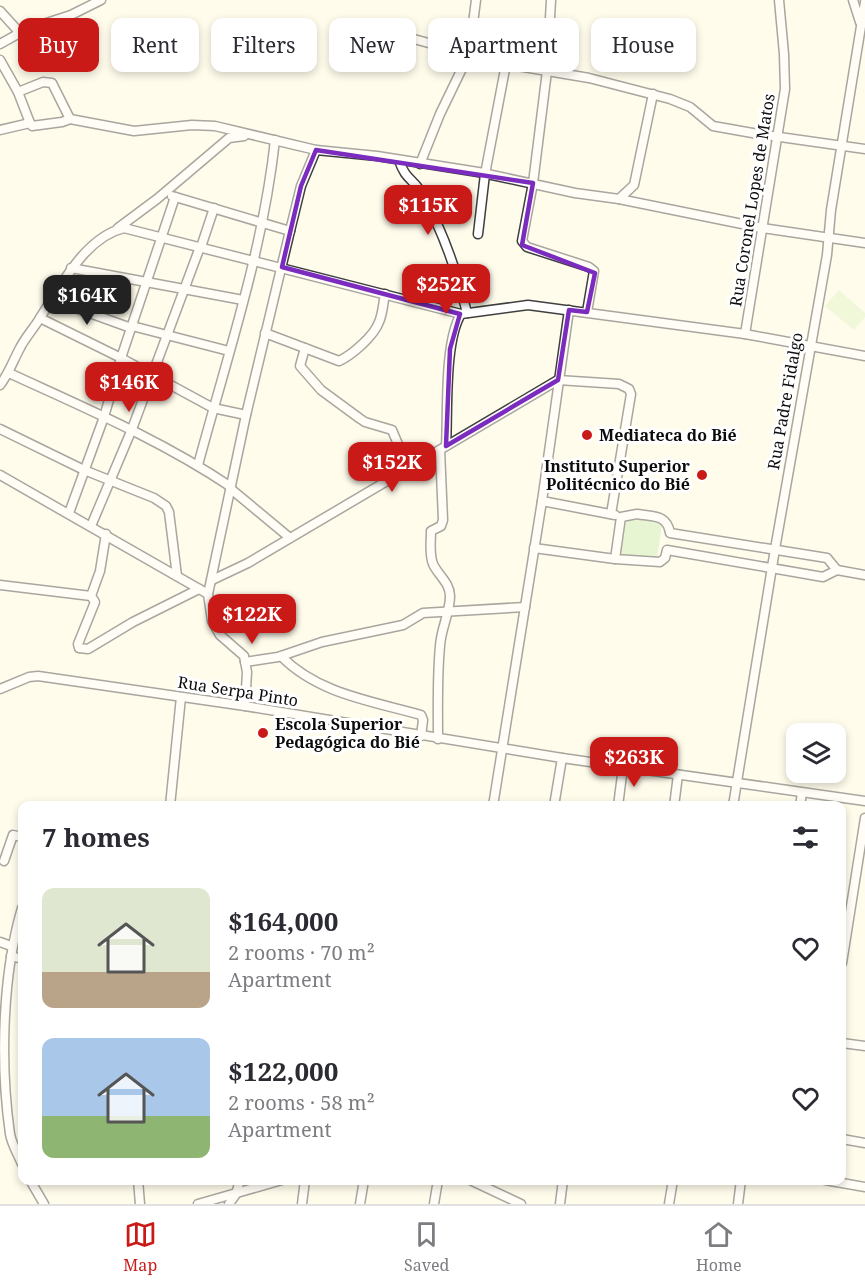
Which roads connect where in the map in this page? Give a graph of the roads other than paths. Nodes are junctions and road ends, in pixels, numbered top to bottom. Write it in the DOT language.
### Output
graph roads {
  1 [pos="101,0"];
  2 [pos="476,0"];
  3 [pos="551,0"];
  4 [pos="778,0"];
  5 [pos="853,0"];
  6 [pos="865,2"];
  7 [pos="0,11"];
  8 [pos="60,18"];
  9 [pos="474,18"];
  10 [pos="550,18"];
  11 [pos="861,26"];
  12 [pos="18,31"];
  13 [pos="18,34"];
  14 [pos="0,44"];
  15 [pos="0,60"];
  16 [pos="460,72"];
  17 [pos="504,72"];
  18 [pos="547,72"];
  19 [pos="553,72"];
  20 [pos="18,92"];
  21 [pos="653,94"];
  22 [pos="70,119"];
  23 [pos="30,123"];
  24 [pos="0,130"];
  25 [pos="252,135"];
  26 [pos="778,137"];
  27 [pos="274,140"];
  28 [pos="843,147"];
  29 [pos="865,149"];
  30 [pos="316,150"];
  31 [pos="399,160"];
  32 [pos="420,164"];
  33 [pos="485,174"];
  34 [pos="533,183"];
  35 [pos="164,193"];
  36 [pos="175,197"];
  37 [pos="619,199"];
  38 [pos="214,208"];
  39 [pos="263,223"];
  40 [pos="762,228"];
  41 [pos="116,230"];
  42 [pos="290,231"];
  43 [pos="478,234"];
  44 [pos="162,237"];
  45 [pos="828,237"];
  46 [pos="865,243"];
  47 [pos="200,247"];
  48 [pos="254,261"];
  49 [pos="282,267"];
  50 [pos="71,268"];
  51 [pos="147,281"];
  52 [pos="185,289"];
  53 [pos="385,294"];
  54 [pos="51,299"];
  55 [pos="243,300"];
  56 [pos="569,310"];
  57 [pos="587,312"];
  58 [pos="464,314"];
  59 [pos="40,318"];
  60 [pos="131,327"];
  61 [pos="266,333"];
  62 [pos="745,334"];
  63 [pos="167,336"];
  64 [pos="810,347"];
  65 [pos="305,348"];
  66 [pos="229,351"];
  67 [pos="865,356"];
  68 [pos="121,358"];
  69 [pos="9,373"];
  70 [pos="151,374"];
  71 [pos="558,380"];
  72 [pos="0,385"];
  73 [pos="213,408"];
  74 [pos="246,415"];
  75 [pos="104,417"];
  76 [pos="0,429"];
  77 [pos="132,429"];
  78 [pos="443,448"];
  79 [pos="198,465"];
  80 [pos="84,470"];
  81 [pos="405,470"];
  82 [pos="0,475"];
  83 [pos="112,480"];
  84 [pos="231,488"];
  85 [pos="542,501"];
  86 [pos="69,513"];
  87 [pos="611,514"];
  88 [pos="621,517"];
  89 [pos="91,526"];
  90 [pos="670,533"];
  91 [pos="106,534"];
  92 [pos="290,538"];
  93 [pos="534,548"];
  94 [pos="775,549"];
  95 [pos="667,550"];
  96 [pos="615,559"];
  97 [pos="772,569"];
  98 [pos="837,570"];
  99 [pos="865,575"];
  100 [pos="177,576"];
  101 [pos="212,580"];
  102 [pos="0,585"];
  103 [pos="199,589"];
  104 [pos="208,594"];
  105 [pos="91,596"];
  106 [pos="525,607"];
  107 [pos="449,611"];
  108 [pos="280,656"];
  109 [pos="245,662"];
  110 [pos="0,688"];
  111 [pos="181,697"];
  112 [pos="245,706"];
  113 [pos="421,735"];
  114 [pos="438,739"];
  115 [pos="502,748"];
  116 [pos="562,758"];
  117 [pos="623,767"];
  118 [pos="678,775"];
  119 [pos="737,783"];
  120 [pos="802,793"];
  121 [pos="170,801"];
  122 [pos="494,801"];
  123 [pos="555,801"];
  124 [pos="619,801"];
  125 [pos="675,801"];
  126 [pos="734,801"];
  127 [pos="801,801"];
  128 [pos="865,801"];
  129 [pos="865,818"];
  130 [pos="18,836"];
  131 [pos="4,861"];
  132 [pos="846,913"];
  133 [pos="18,924"];
  134 [pos="0,942"];
  135 [pos="11,951"];
  136 [pos="18,956"];
  137 [pos="846,1044"];
  138 [pos="865,1046"];
  139 [pos="1,1085"];
  140 [pos="846,1140"];
  141 [pos="865,1143"];
  142 [pos="18,1150"];
  143 [pos="846,1184"];
  144 [pos="33,1185"];
  145 [pos="138,1185"];
  146 [pos="239,1185"];
  147 [pos="266,1185"];
  148 [pos="304,1185"];
  149 [pos="363,1185"];
  150 [pos="437,1185"];
  151 [pos="481,1185"];
  152 [pos="562,1185"];
  153 [pos="672,1185"];
  154 [pos="740,1185"];
  155 [pos="865,1187"];
  156 [pos="236,1194"];
  157 [pos="44,1204"];
  158 [pos="140,1204"];
  159 [pos="198,1204"];
  160 [pos="229,1204"];
  161 [pos="302,1204"];
  162 [pos="360,1204"];
  163 [pos="434,1204"];
  164 [pos="521,1204"];
  165 [pos="560,1204"];
  166 [pos="669,1204"];
  167 [pos="738,1204"];
  1 -- 8 [label="street"];
  2 -- 9 [label="street"];
  3 -- 10 [label="street"];
  4 -- 26 [label="street, Rua Coronel Lopes de Matos"];
  5 -- 11 [label="street"];
  6 -- 11 [label="street, Rua Padre Fidalgo"];
  7 -- 12 [label="street"];
  11 -- 28 [label="street, Rua Padre Fidalgo"];
  13 -- 14 [label="street"];
  15 -- 20 [label="street"];
  16 -- 32 [label="street"];
  17 -- 33 [label="street"];
  18 -- 34 [label="street"];
  19 -- 21 [label="street"];
  20 -- 22 [label="street"];
  20 -- 23 [label="street"];
  21 -- 26 [label="street"];
  21 -- 37 [label="street"];
  22 -- 23 [label="street"];
  22 -- 25 [label="street"];
  23 -- 24 [label="street"];
  25 -- 27 [label="street"];
  25 -- 35 [label="street"];
  26 -- 28 [label="street"];
  26 -- 40 [label="street, Rua Coronel Lopes de Matos"];
  27 -- 30 [label="street"];
  27 -- 39 [label="street"];
  28 -- 29 [label="street"];
  28 -- 45 [label="street, Rua Padre Fidalgo"];
  30 -- 31 [label="street"];
  30 -- 42 [label="street"];
  31 -- 32 [label="street"];
  31 -- 58 [label="street"];
  32 -- 33 [label="street"];
  33 -- 34 [label="street"];
  33 -- 43 [label="street"];
  34 -- 37 [label="street"];
  34 -- 57 [label="street"];
  35 -- 36 [label="street"];
  35 -- 41 [label="street"];
  36 -- 38 [label="street"];
  36 -- 44 [label="street"];
  37 -- 40 [label="street"];
  38 -- 39 [label="street"];
  38 -- 47 [label="street"];
  39 -- 42 [label="street"];
  39 -- 48 [label="street"];
  40 -- 45 [label="street"];
  40 -- 62 [label="street, Rua Coronel Lopes de Matos"];
  41 -- 44 [label="street"];
  41 -- 50 [label="street"];
  42 -- 49 [label="street"];
  44 -- 47 [label="street"];
  44 -- 51 [label="street"];
  45 -- 46 [label="street"];
  45 -- 64 [label="street, Rua Padre Fidalgo"];
  47 -- 48 [label="street"];
  47 -- 52 [label="street"];
  48 -- 49 [label="street"];
  48 -- 55 [label="street"];
  49 -- 53 [label="street"];
  49 -- 61 [label="street"];
  50 -- 51 [label="street"];
  50 -- 54 [label="street"];
  51 -- 52 [label="street"];
  51 -- 60 [label="street"];
  52 -- 55 [label="street"];
  52 -- 63 [label="street"];
  53 -- 58 [label="street"];
  53 -- 65 [label="street"];
  54 -- 59 [label="street"];
  54 -- 60 [label="street"];
  55 -- 66 [label="street"];
  56 -- 57 [label="street"];
  56 -- 58 [label="street"];
  56 -- 71 [label="street"];
  57 -- 62 [label="street"];
  58 -- 78 [label="street"];
  59 -- 68 [label="street"];
  59 -- 69 [label="street"];
  60 -- 63 [label="street"];
  60 -- 68 [label="street"];
  61 -- 65 [label="street"];
  61 -- 74 [label="street"];
  62 -- 64 [label="street"];
  63 -- 66 [label="street"];
  63 -- 70 [label="street"];
  64 -- 67 [label="street"];
  64 -- 94 [label="street, Rua Padre Fidalgo"];
  65 -- 81 [label="street"];
  66 -- 73 [label="street"];
  68 -- 70 [label="street"];
  68 -- 75 [label="street"];
  69 -- 72 [label="street"];
  69 -- 75 [label="street"];
  70 -- 73 [label="street"];
  70 -- 77 [label="street"];
  71 -- 78 [label="street"];
  71 -- 85 [label="street"];
  71 -- 87 [label="street"];
  73 -- 74 [label="street"];
  73 -- 79 [label="street"];
  74 -- 84 [label="street"];
  75 -- 77 [label="street"];
  75 -- 80 [label="street"];
  76 -- 80 [label="street"];
  77 -- 79 [label="street"];
  77 -- 83 [label="street"];
  78 -- 81 [label="street"];
  78 -- 107 [label="street"];
  79 -- 84 [label="street"];
  80 -- 83 [label="street"];
  80 -- 86 [label="street"];
  81 -- 92 [label="street"];
  82 -- 86 [label="street"];
  83 -- 89 [label="street"];
  83 -- 100 [label="street"];
  84 -- 92 [label="street"];
  84 -- 101 [label="street"];
  85 -- 87 [label="street"];
  85 -- 93 [label="street"];
  86 -- 89 [label="street"];
  87 -- 88 [label="street"];
  88 -- 90 [label="street"];
  88 -- 96 [label="street"];
  89 -- 91 [label="street"];
  90 -- 94 [label="street"];
  90 -- 95 [label="street"];
  91 -- 100 [label="street"];
  91 -- 105 [label="street"];
  92 -- 101 [label="street"];
  93 -- 96 [label="street"];
  93 -- 106 [label="street"];
  94 -- 97 [label="street, Rua Padre Fidalgo"];
  94 -- 98 [label="street"];
  95 -- 96 [label="street"];
  95 -- 97 [label="street"];
  97 -- 98 [label="street"];
  97 -- 119 [label="street, Rua Padre Fidalgo"];
  98 -- 99 [label="street"];
  100 -- 103 [label="street"];
  101 -- 104 [label="street"];
  102 -- 105 [label="street"];
  103 -- 104 [label="street"];
  103 -- 105 [label="street"];
  104 -- 109 [label="street"];
  106 -- 107 [label="street"];
  106 -- 115 [label="street"];
  107 -- 108 [label="street"];
  107 -- 114 [label="street"];
  108 -- 109 [label="street"];
  108 -- 113 [label="street"];
  109 -- 112 [label="street"];
  110 -- 111 [label="street, Rua Serpa Pinto"];
  111 -- 112 [label="street, Rua Serpa Pinto"];
  111 -- 121 [label="street"];
  112 -- 113 [label="street, Rua Serpa Pinto"];
  113 -- 114 [label="street, Rua Serpa Pinto"];
  114 -- 115 [label="street, Rua Serpa Pinto"];
  115 -- 116 [label="street, Rua Serpa Pinto"];
  115 -- 122 [label="street"];
  116 -- 117 [label="street, Rua Serpa Pinto"];
  116 -- 123 [label="street"];
  117 -- 118 [label="street, Rua Serpa Pinto"];
  117 -- 124 [label="street"];
  118 -- 119 [label="street, Rua Serpa Pinto"];
  118 -- 125 [label="street"];
  119 -- 120 [label="street, Rua Serpa Pinto"];
  119 -- 126 [label="street, Rua Padre Fidalgo"];
  120 -- 127 [label="street"];
  120 -- 128 [label="street, Rua Serpa Pinto"];
  129 -- 132 [label="street"];
  130 -- 131 [label="street"];
  133 -- 135 [label="street"];
  134 -- 135 [label="street"];
  135 -- 136 [label="street"];
  135 -- 139 [label="street"];
  137 -- 138 [label="street"];
  139 -- 142 [label="street"];
  140 -- 141 [label="street"];
  143 -- 155 [label="street"];
  144 -- 157 [label="street"];
  145 -- 158 [label="street"];
  146 -- 156 [label="street"];
  147 -- 156 [label="street"];
  148 -- 161 [label="street"];
  149 -- 162 [label="street"];
  150 -- 163 [label="street"];
  151 -- 164 [label="street"];
  152 -- 165 [label="street"];
  153 -- 166 [label="street"];
  154 -- 167 [label="street"];
  156 -- 159 [label="street"];
  156 -- 160 [label="street"];
}
